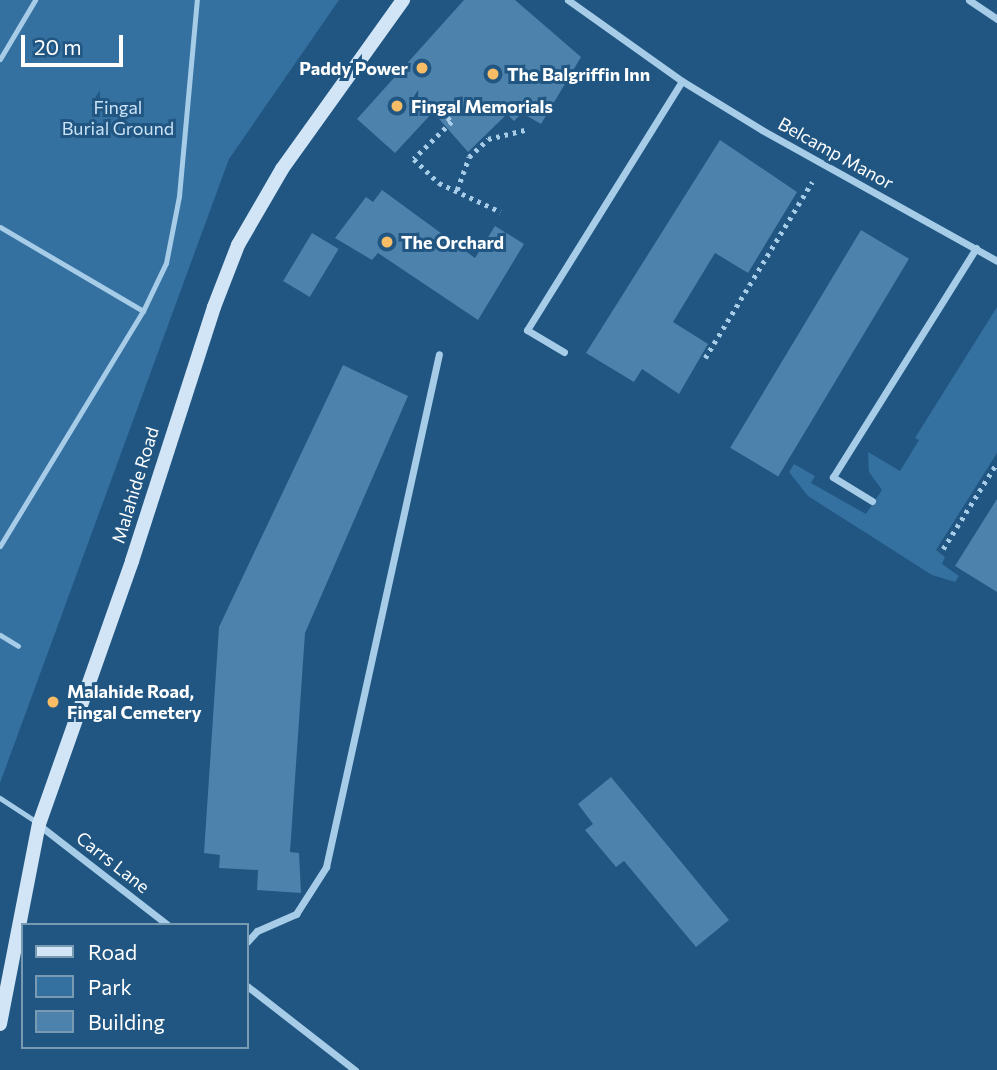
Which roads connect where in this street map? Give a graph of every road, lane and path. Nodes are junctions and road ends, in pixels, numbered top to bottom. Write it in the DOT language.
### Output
graph roads {
  1 [pos="35,0"];
  2 [pos="197,0"];
  3 [pos="403,0"];
  4 [pos="568,0"];
  5 [pos="969,0"];
  6 [pos="997,19"];
  7 [pos="0,59"];
  8 [pos="682,81"];
  9 [pos="436,105"];
  10 [pos="528,129"];
  11 [pos="824,164"];
  12 [pos="457,190"];
  13 [pos="501,212"];
  14 [pos="0,226"];
  15 [pos="976,248"];
  16 [pos="997,261"];
  17 [pos="143,311"];
  18 [pos="564,352"];
  19 [pos="439,354"];
  20 [pos="705,358"];
  21 [pos="997,463"];
  22 [pos="872,501"];
  23 [pos="0,546"];
  24 [pos="943,549"];
  25 [pos="0,635"];
  26 [pos="18,646"];
  27 [pos="0,797"];
  28 [pos="39,824"];
  29 [pos="165,923"];
  30 [pos="248,941"];
  31 [pos="248,987"];
  32 [pos="0,1024"];
  33 [pos="355,1070"];
  1 -- 7 [label="lane"];
  2 -- 17 [label="lane"];
  3 -- 28 [label="main road, Malahide Road"];
  4 -- 8 [label="street, Belcamp Manor"];
  5 -- 6 [label="street"];
  8 -- 11 [label="street, Belcamp Manor"];
  8 -- 18 [label="street"];
  9 -- 12 [label="path"];
  10 -- 12 [label="path"];
  11 -- 15 [label="street, Belcamp Manor"];
  11 -- 20 [label="path"];
  12 -- 13 [label="path"];
  14 -- 17 [label="lane"];
  15 -- 16 [label="street, Belcamp Manor"];
  15 -- 22 [label="street"];
  17 -- 23 [label="lane"];
  19 -- 30 [label="street"];
  21 -- 24 [label="path"];
  25 -- 26 [label="lane"];
  27 -- 28 [label="lane"];
  28 -- 29 [label="street, Carrs Lane"];
  28 -- 32 [label="main road, Malahide Road"];
  31 -- 33 [label="street"];
}
